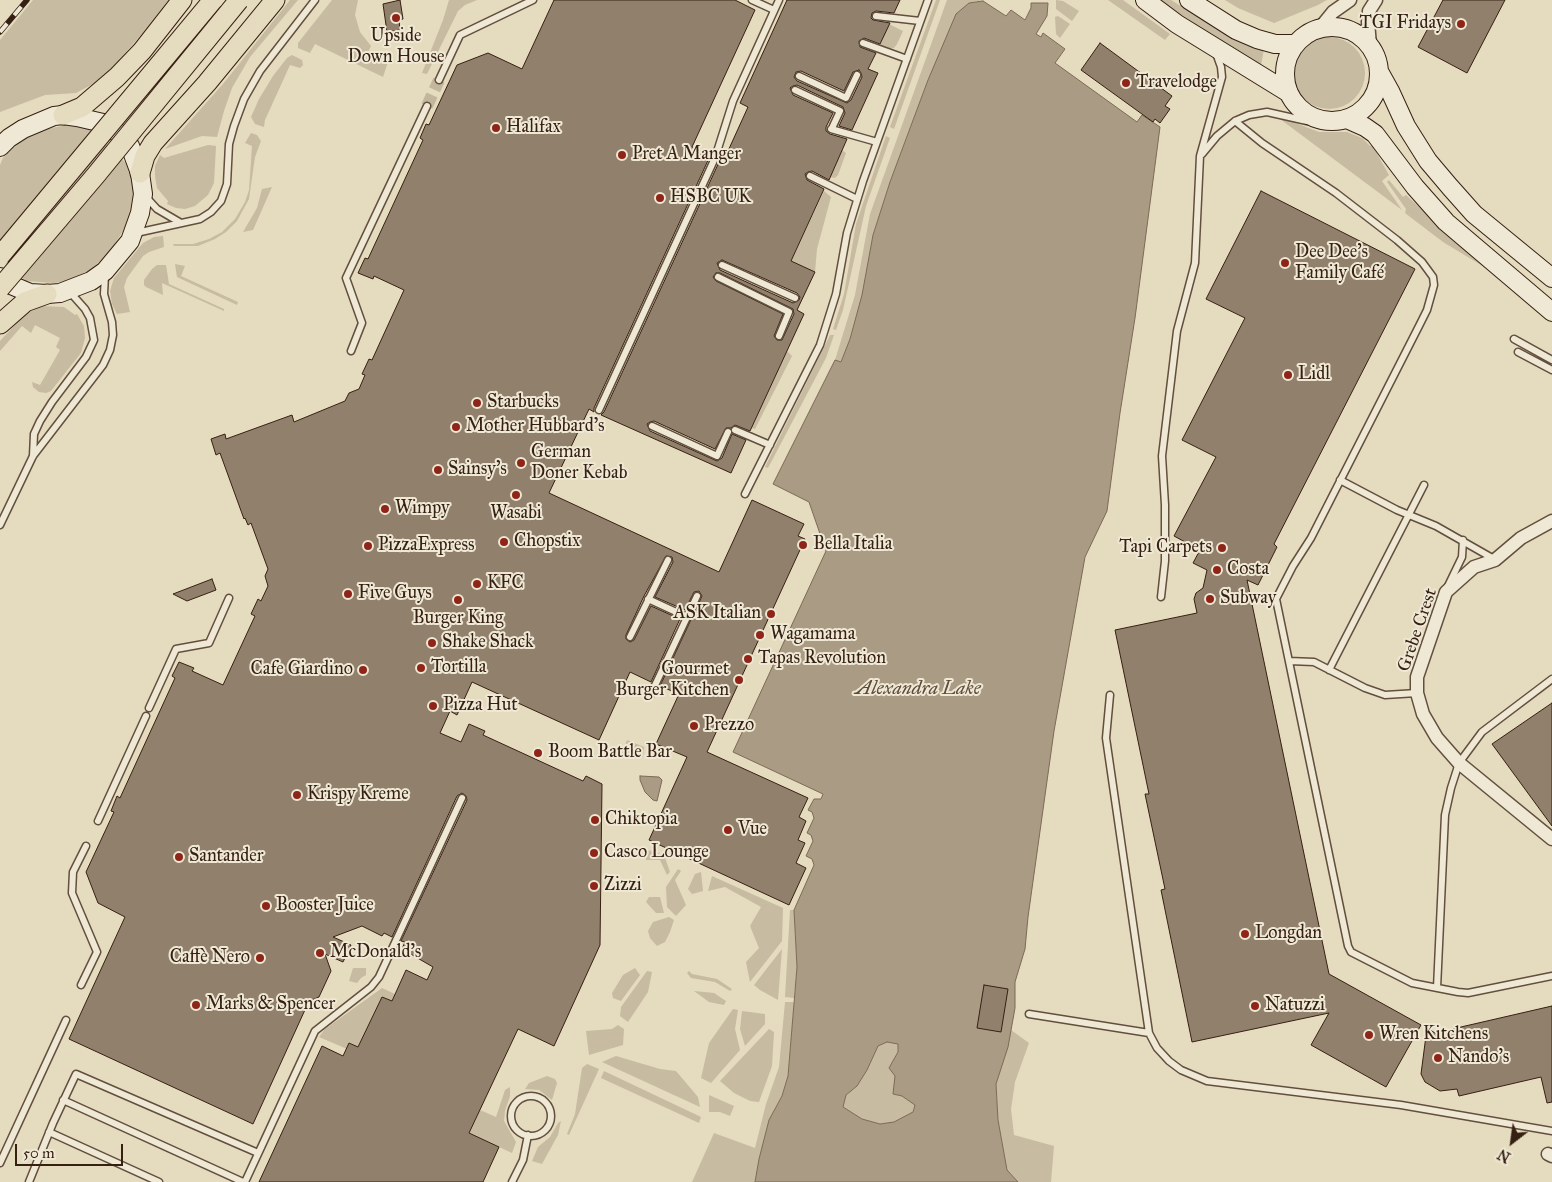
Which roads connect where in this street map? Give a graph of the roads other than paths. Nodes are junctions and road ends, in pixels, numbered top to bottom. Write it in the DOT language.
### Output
graph roads {
  1 [pos="182,0"];
  2 [pos="213,0"];
  3 [pos="239,0"];
  4 [pos="275,0"];
  5 [pos="315,0"];
  6 [pos="320,0"];
  7 [pos="533,0"];
  8 [pos="752,0"];
  9 [pos="779,0"];
  10 [pos="928,0"];
  11 [pos="1145,0"];
  12 [pos="1189,0"];
  13 [pos="1350,0"];
  14 [pos="1376,0"];
  15 [pos="774,10"];
  16 [pos="876,16"];
  17 [pos="301,19"];
  18 [pos="920,21"];
  19 [pos="1320,28"];
  20 [pos="863,44"];
  21 [pos="1295,44"];
  22 [pos="1370,45"];
  23 [pos="1213,47"];
  24 [pos="907,59"];
  25 [pos="1380,73"];
  26 [pos="857,75"];
  27 [pos="799,76"];
  28 [pos="439,80"];
  29 [pos="795,90"];
  30 [pos="1289,93"];
  31 [pos="427,106"];
  32 [pos="63,115"];
  33 [pos="1347,119"];
  34 [pos="1234,121"];
  35 [pos="1327,121"];
  36 [pos="877,142"];
  37 [pos="0,148"];
  38 [pos="1200,156"];
  39 [pos="140,173"];
  40 [pos="810,176"];
  41 [pos="143,194"];
  42 [pos="857,199"];
  43 [pos="182,224"];
  44 [pos="133,234"];
  45 [pos="0,256"];
  46 [pos="722,265"];
  47 [pos="105,271"];
  48 [pos="718,276"];
  49 [pos="0,277"];
  50 [pos="1552,278"];
  51 [pos="0,288"];
  52 [pos="69,290"];
  53 [pos="47,294"];
  54 [pos="795,298"];
  55 [pos="1552,312"];
  56 [pos="0,324"];
  57 [pos="779,336"];
  58 [pos="1514,339"];
  59 [pos="350,351"];
  60 [pos="1518,352"];
  61 [pos="1552,360"];
  62 [pos="1552,370"];
  63 [pos="599,410"];
  64 [pos="652,426"];
  65 [pos="770,445"];
  66 [pos="33,456"];
  67 [pos="1340,480"];
  68 [pos="1424,485"];
  69 [pos="745,494"];
  70 [pos="1409,514"];
  71 [pos="1552,521"];
  72 [pos="0,524"];
  73 [pos="1463,540"];
  74 [pos="668,560"];
  75 [pos="1495,560"];
  76 [pos="1446,592"];
  77 [pos="697,596"];
  78 [pos="1161,597"];
  79 [pos="229,598"];
  80 [pos="648,599"];
  81 [pos="687,617"];
  82 [pos="630,637"];
  83 [pos="1289,661"];
  84 [pos="1329,670"];
  85 [pos="1552,679"];
  86 [pos="1418,693"];
  87 [pos="1110,695"];
  88 [pos="650,696"];
  89 [pos="149,708"];
  90 [pos="146,716"];
  91 [pos="1459,763"];
  92 [pos="462,798"];
  93 [pos="98,820"];
  94 [pos="1552,839"];
  95 [pos="86,846"];
  96 [pos="1552,976"];
  97 [pos="81,985"];
  98 [pos="1437,988"];
  99 [pos="1029,1014"];
  100 [pos="66,1020"];
  101 [pos="1149,1033"];
  102 [pos="63,1100"];
  103 [pos="1552,1131"];
  104 [pos="49,1132"];
  105 [pos="528,1135"];
  106 [pos="258,1153"];
  107 [pos="0,1163"];
  108 [pos="29,1182"];
  109 [pos="159,1182"];
  110 [pos="244,1182"];
  111 [pos="512,1182"];
  1 -- 32 [label="main road"];
  2 -- 45 [label="main road, bridge"];
  3 -- 51 [label="main road, bridge"];
  4 -- 39 [label="main road"];
  5 -- 17 [label="lane"];
  6 -- 17 [label="lane"];
  7 -- 28 [label="lane"];
  8 -- 15 [label="lane"];
  9 -- 15 [label="lane"];
  10 -- 18 [label="lane"];
  11 -- 23 [label="main road"];
  12 -- 21 [label="main road"];
  13 -- 19 [label="street"];
  14 -- 22 [label="street"];
  15 -- 63 [label="lane"];
  16 -- 18 [label="lane"];
  17 -- 43 [label="lane"];
  18 -- 24 [label="lane"];
  19 -- 21 [label="main road"];
  19 -- 22 [label="main road"];
  20 -- 24 [label="lane"];
  21 -- 30 [label="main road"];
  22 -- 25 [label="main road"];
  23 -- 30 [label="main road"];
  23 -- 38 [label="lane"];
  24 -- 36 [label="lane"];
  25 -- 33 [label="main road"];
  25 -- 50 [label="main road"];
  26 -- 27 [label="lane"];
  29 -- 36 [label="lane"];
  30 -- 35 [label="main road"];
  31 -- 59 [label="lane"];
  32 -- 37 [label="main road"];
  32 -- 39 [label="main road"];
  33 -- 35 [label="main road"];
  33 -- 55 [label="main road"];
  34 -- 35 [label="lane"];
  34 -- 38 [label="lane"];
  34 -- 67 [label="lane"];
  36 -- 42 [label="lane"];
  38 -- 78 [label="lane"];
  39 -- 41 [label="main road"];
  40 -- 42 [label="lane"];
  41 -- 43 [label="lane"];
  41 -- 44 [label="main road"];
  42 -- 65 [label="lane"];
  43 -- 44 [label="lane"];
  44 -- 47 [label="main road"];
  46 -- 54 [label="lane"];
  47 -- 52 [label="main road"];
  47 -- 66 [label="lane"];
  48 -- 57 [label="lane"];
  49 -- 53 [label="main road"];
  52 -- 53 [label="main road"];
  52 -- 66 [label="lane"];
  53 -- 56 [label="main road"];
  58 -- 61 [label="lane"];
  60 -- 62 [label="lane"];
  64 -- 65 [label="lane"];
  65 -- 69 [label="lane"];
  66 -- 72 [label="lane"];
  67 -- 70 [label="lane"];
  67 -- 83 [label="lane"];
  68 -- 70 [label="lane"];
  70 -- 73 [label="lane"];
  70 -- 84 [label="lane"];
  71 -- 75 [label="street, Grebe Crest"];
  73 -- 75 [label="lane"];
  73 -- 76 [label="lane"];
  74 -- 80 [label="lane"];
  75 -- 76 [label="street, Grebe Crest"];
  76 -- 86 [label="street, Grebe Crest"];
  77 -- 81 [label="lane"];
  79 -- 89 [label="lane"];
  80 -- 81 [label="lane"];
  80 -- 82 [label="lane"];
  81 -- 88 [label="lane"];
  83 -- 84 [label="lane"];
  83 -- 98 [label="lane"];
  84 -- 86 [label="lane"];
  85 -- 91 [label="lane"];
  86 -- 91 [label="street, Grebe Crest"];
  87 -- 101 [label="lane"];
  90 -- 93 [label="lane"];
  91 -- 94 [label="street, Grebe Crest"];
  91 -- 98 [label="lane"];
  92 -- 106 [label="lane"];
  95 -- 97 [label="lane"];
  96 -- 98 [label="lane"];
  99 -- 101 [label="lane"];
  100 -- 107 [label="lane"];
  101 -- 103 [label="lane"];
  102 -- 104 [label="lane"];
  102 -- 106 [label="lane"];
  102 -- 110 [label="lane"];
  104 -- 108 [label="lane"];
  104 -- 109 [label="lane"];
  105 -- 105 [label="lane"];
  105 -- 111 [label="lane"];
  106 -- 110 [label="lane"];
}
